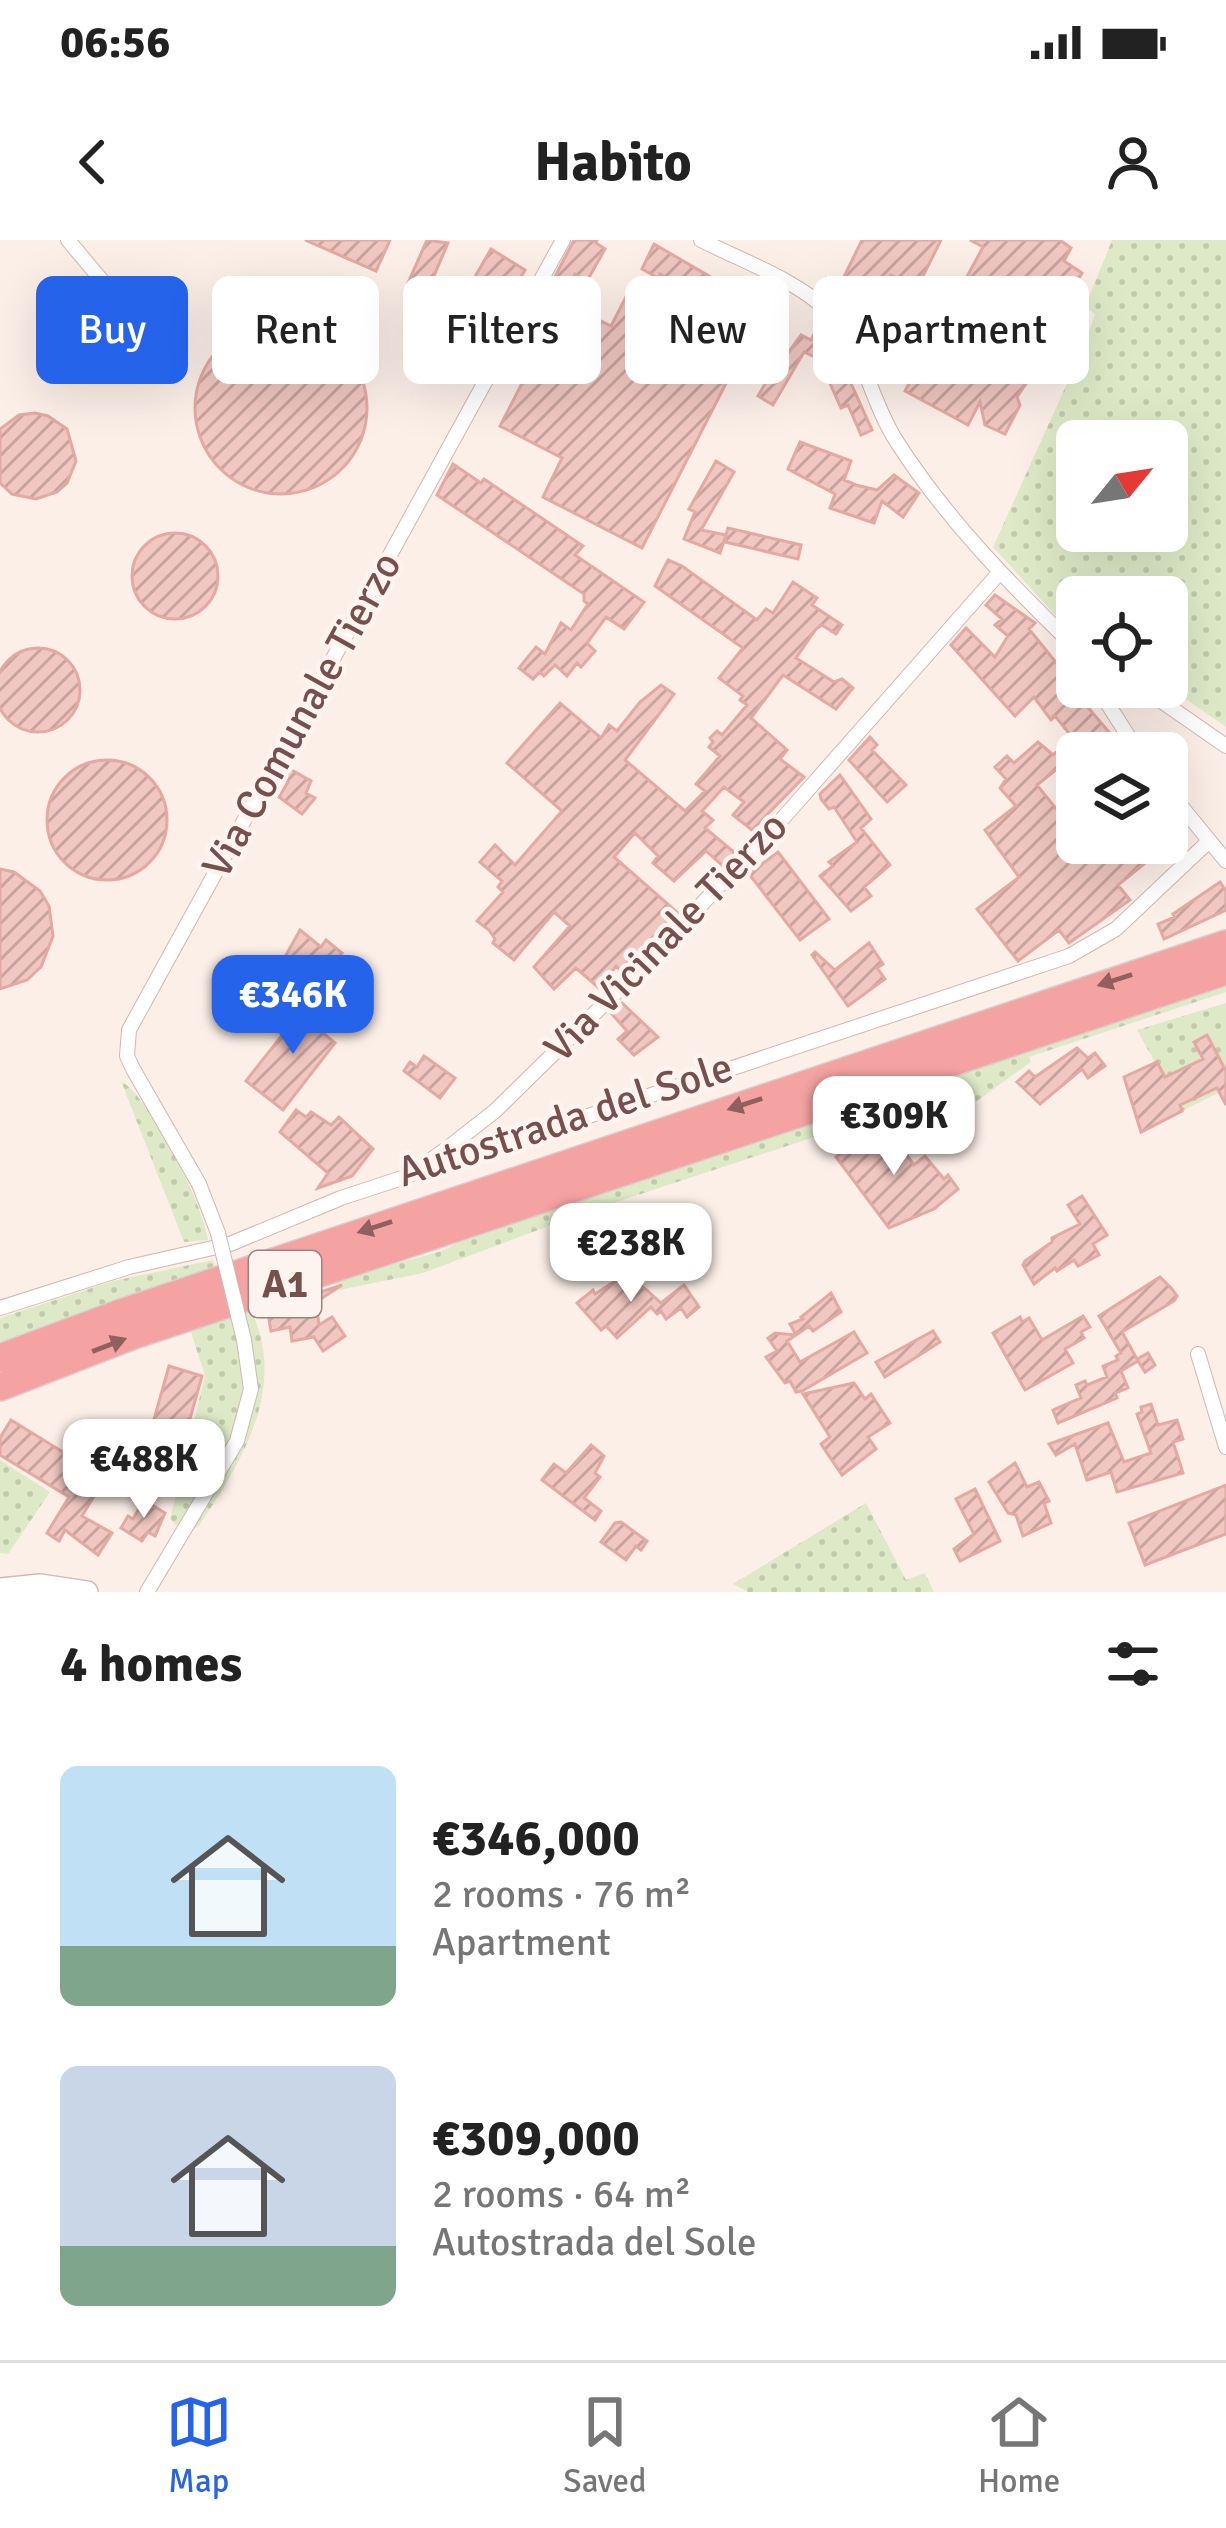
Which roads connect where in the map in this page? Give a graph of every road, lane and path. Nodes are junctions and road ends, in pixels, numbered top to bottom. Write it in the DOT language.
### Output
graph roads {
  1 [pos="68,240"];
  2 [pos="562,240"];
  3 [pos="701,240"];
  4 [pos="97,276"];
  5 [pos="1000,572"];
  6 [pos="1056,628"];
  7 [pos="1171,708"];
  8 [pos="1226,746"];
  9 [pos="1188,816"];
  10 [pos="1208,842"];
  11 [pos="1226,861"];
  12 [pos="1226,944"];
  13 [pos="1226,971"];
  14 [pos="408,1176"];
  15 [pos="0,1308"];
  16 [pos="1198,1354"];
  17 [pos="0,1358"];
  18 [pos="0,1387"];
  19 [pos="1226,1447"];
  20 [pos="0,1588"];
  21 [pos="87,1592"];
  22 [pos="147,1592"];
  1 -- 4 [label="street"];
  2 -- 22 [label="street, Via Comunale Tierzo, bridge"];
  3 -- 5 [label="street"];
  5 -- 6 [label="street"];
  5 -- 14 [label="street, Via Vicinale Tierzo"];
  7 -- 8 [label="street"];
  9 -- 10 [label="street"];
  10 -- 11 [label="street"];
  10 -- 14 [label="street"];
  12 -- 17 [label="highway, Autostrada del Sole / A1, one-way"];
  18 -- 13 [label="highway, Autostrada del Sole / A1, one-way"];
  14 -- 15 [label="street, Via Vicinale Tierzo"];
  16 -- 19 [label="street"];
  20 -- 21 [label="street"];
}
